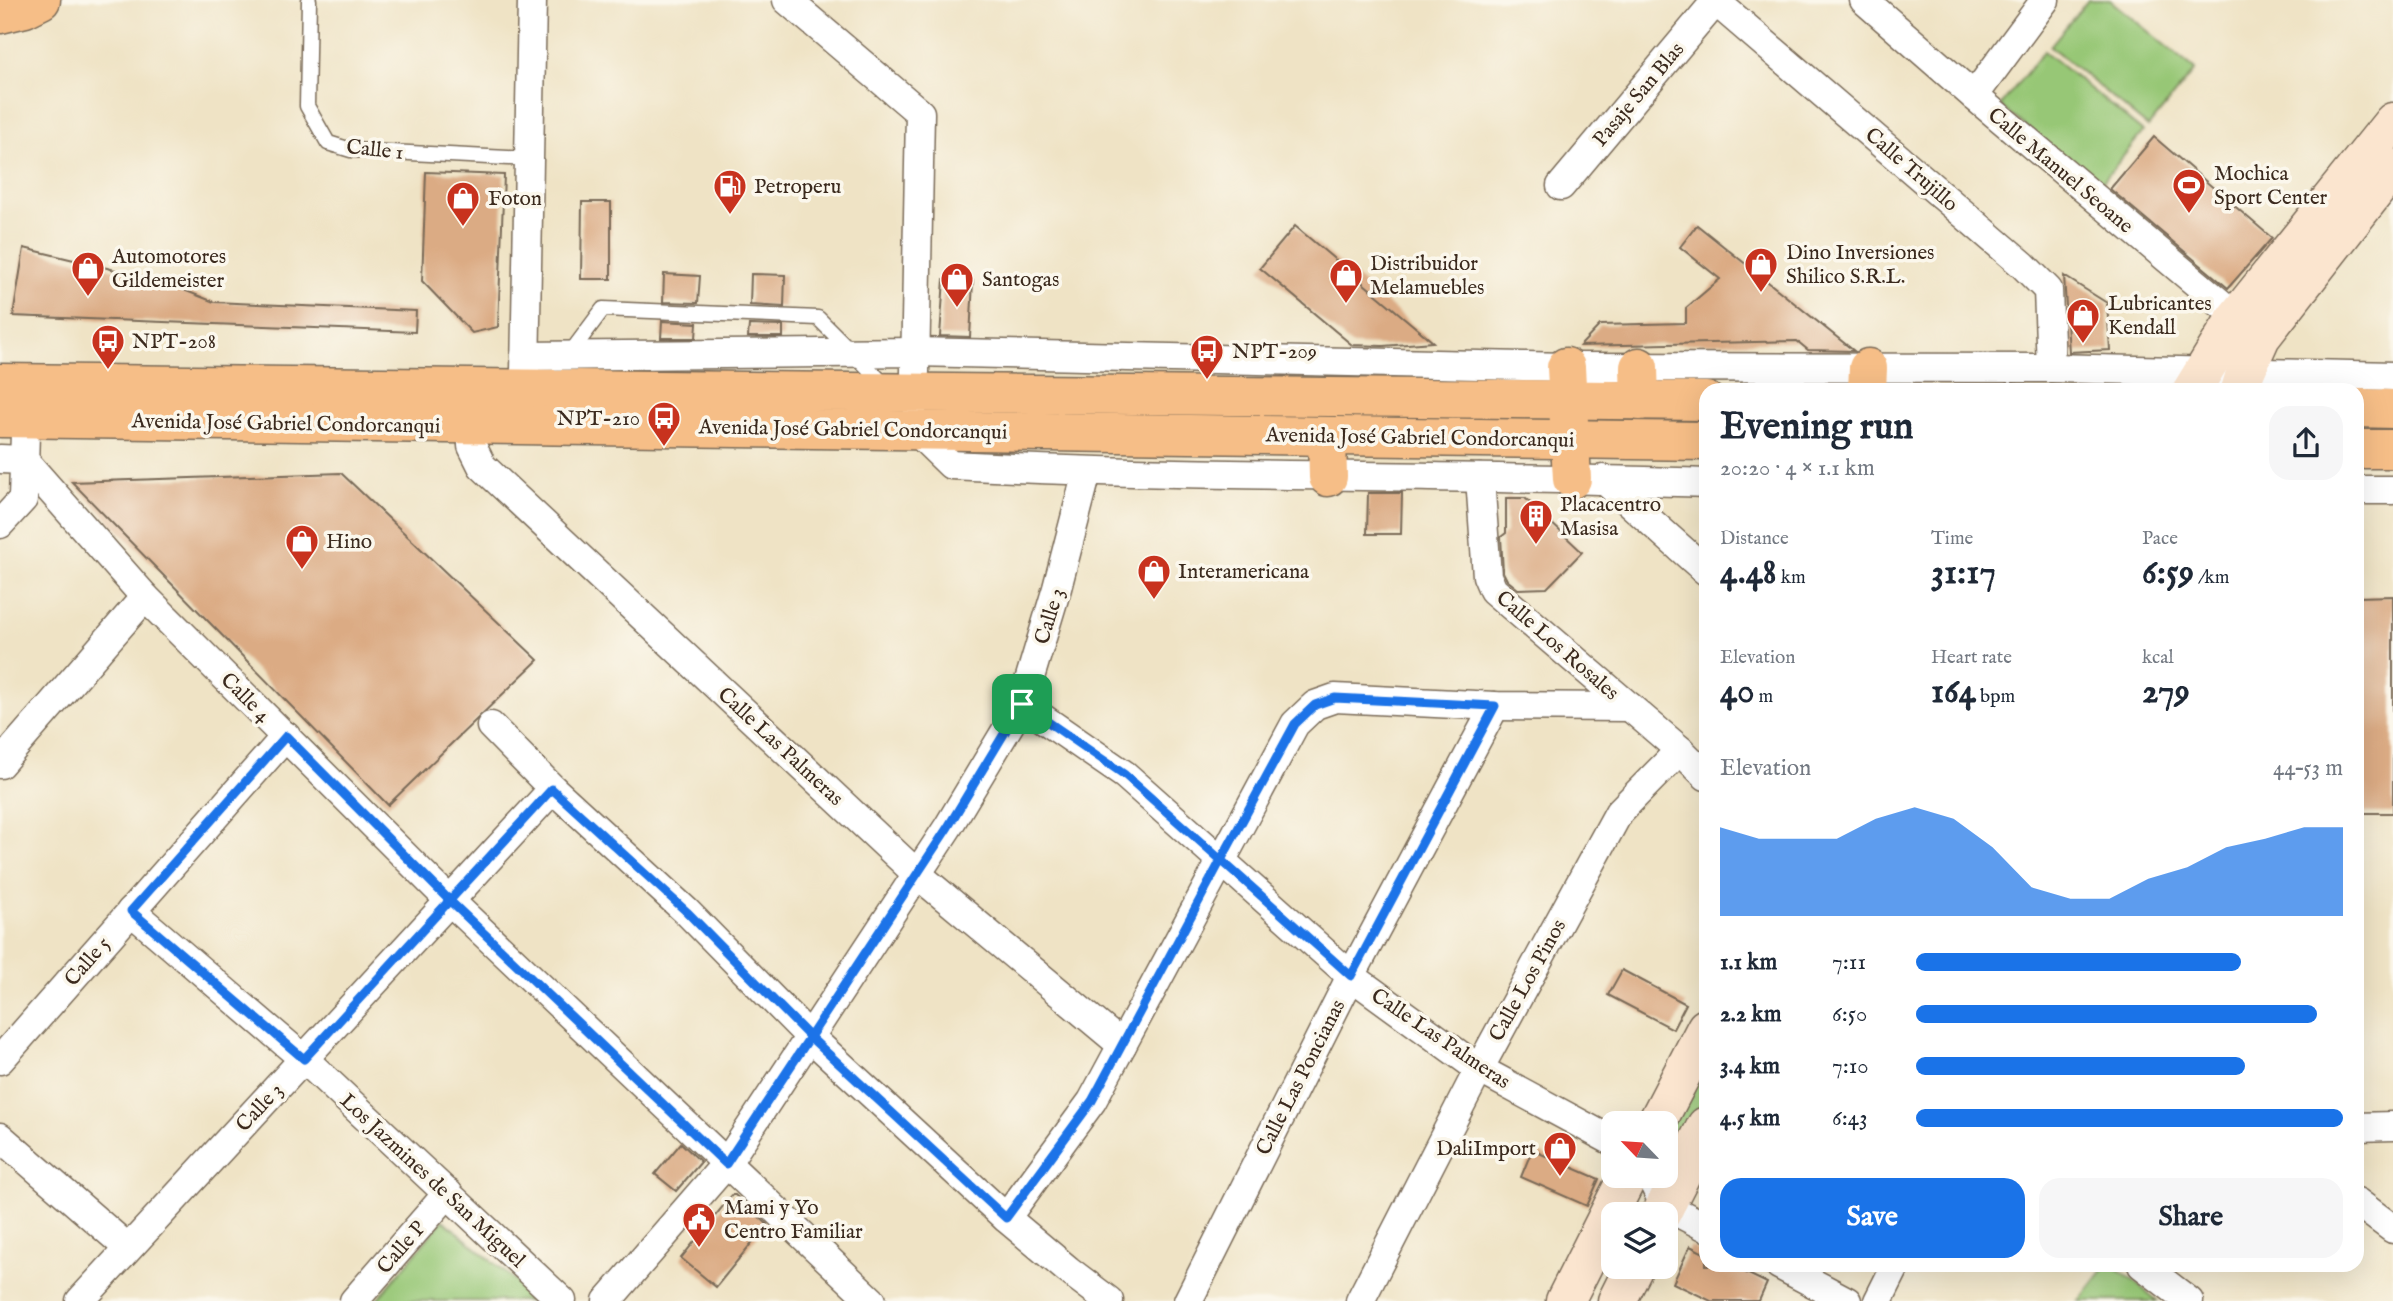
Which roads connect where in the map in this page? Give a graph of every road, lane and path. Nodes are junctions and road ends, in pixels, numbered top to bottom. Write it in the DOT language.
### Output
graph roads {
  1 [pos="41,0"];
  2 [pos="309,0"];
  3 [pos="532,0"];
  4 [pos="787,0"];
  5 [pos="1864,0"];
  6 [pos="2045,0"];
  7 [pos="1715,1"];
  8 [pos="0,14"];
  9 [pos="1974,96"];
  10 [pos="2393,122"];
  11 [pos="529,159"];
  12 [pos="2393,168"];
  13 [pos="1561,186"];
  14 [pos="2248,327"];
  15 [pos="851,352"];
  16 [pos="915,352"];
  17 [pos="569,354"];
  18 [pos="2051,368"];
  19 [pos="2393,376"];
  20 [pos="1868,379"];
  21 [pos="2197,381"];
  22 [pos="2242,381"];
  23 [pos="1567,383"];
  24 [pos="1639,384"];
  25 [pos="529,390"];
  26 [pos="1699,399"];
  27 [pos="13,401"];
  28 [pos="908,405"];
  29 [pos="2364,408"];
  30 [pos="2393,409"];
  31 [pos="472,425"];
  32 [pos="1327,437"];
  33 [pos="1570,439"];
  34 [pos="1699,440"];
  35 [pos="2364,449"];
  36 [pos="2393,449"];
  37 [pos="12,460"];
  38 [pos="1087,472"];
  39 [pos="1328,477"];
  40 [pos="1480,478"];
  41 [pos="1587,479"];
  42 [pos="1699,483"];
  43 [pos="2364,490"];
  44 [pos="2393,490"];
  45 [pos="0,524"];
  46 [pos="1699,566"];
  47 [pos="145,597"];
  48 [pos="1022,704"];
  49 [pos="1495,706"];
  50 [pos="1629,707"];
  51 [pos="491,726"];
  52 [pos="286,736"];
  53 [pos="1680,750"];
  54 [pos="0,764"];
  55 [pos="1699,769"];
  56 [pos="552,789"];
  57 [pos="1221,860"];
  58 [pos="917,874"];
  59 [pos="450,901"];
  60 [pos="131,911"];
  61 [pos="1351,976"];
  62 [pos="810,1037"];
  63 [pos="1699,1041"];
  64 [pos="1122,1045"];
  65 [pos="304,1059"];
  66 [pos="0,1060"];
  67 [pos="1479,1069"];
  68 [pos="1663,1111"];
  69 [pos="2393,1126"];
  70 [pos="2364,1127"];
  71 [pos="1601,1135"];
  72 [pos="0,1137"];
  73 [pos="1699,1137"];
  74 [pos="726,1164"];
  75 [pos="1622,1188"];
  76 [pos="448,1193"];
  77 [pos="1658,1199"];
  78 [pos="2364,1207"];
  79 [pos="1006,1218"];
  80 [pos="1699,1223"];
  81 [pos="2393,1229"];
  82 [pos="128,1248"];
  83 [pos="1792,1272"];
  84 [pos="1892,1272"];
  85 [pos="2151,1272"];
  86 [pos="1628,1279"];
  87 [pos="80,1301"];
  88 [pos="354,1301"];
  89 [pos="562,1301"];
  90 [pos="607,1301"];
  91 [pos="872,1301"];
  92 [pos="1109,1301"];
  93 [pos="1188,1301"];
  94 [pos="1360,1301"];
  95 [pos="1564,1301"];
  96 [pos="1617,1301"];
  97 [pos="1847,1301"];
  98 [pos="1878,1301"];
  99 [pos="2189,1301"];
  1 -- 8 [label="main road"];
  2 -- 11 [label="lane, Calle 1"];
  3 -- 11 [label="street"];
  4 -- 16 [label="street"];
  5 -- 9 [label="street, Calle Manuel Seoane"];
  6 -- 9 [label="street"];
  7 -- 13 [label="street, Pasaje San Blas"];
  7 -- 18 [label="street, Calle Trujillo"];
  9 -- 14 [label="street, Calle Manuel Seoane"];
  10 -- 14 [label="main road"];
  11 -- 25 [label="street"];
  12 -- 14 [label="main road"];
  14 -- 21 [label="main road"];
  14 -- 22 [label="main road"];
  15 -- 16 [label="street"];
  15 -- 17 [label="street"];
  15 -- 17 [label="lane"];
  15 -- 28 [label="lane"];
  16 -- 23 [label="street"];
  16 -- 28 [label="street"];
  17 -- 25 [label="street"];
  18 -- 20 [label="street"];
  18 -- 21 [label="street"];
  19 -- 22 [label="street"];
  20 -- 24 [label="street"];
  21 -- 22 [label="street"];
  23 -- 24 [label="main road, Avenida José Gabriel Condorcanqui"];
  23 -- 28 [label="main road, Avenida José Gabriel Condorcanqui"];
  23 -- 33 [label="main road"];
  24 -- 26 [label="main road, Avenida José Gabriel Condorcanqui"];
  25 -- 27 [label="main road, Avenida José Gabriel Condorcanqui"];
  25 -- 28 [label="main road, Avenida José Gabriel Condorcanqui"];
  25 -- 31 [label="main road, Avenida José Gabriel Condorcanqui"];
  27 -- 31 [label="main road, Avenida José Gabriel Condorcanqui"];
  27 -- 37 [label="street"];
  28 -- 32 [label="main road, Avenida José Gabriel Condorcanqui"];
  28 -- 38 [label="street"];
  29 -- 30 [label="main road"];
  31 -- 58 [label="street, Calle Las Palmeras"];
  32 -- 33 [label="main road, Avenida José Gabriel Condorcanqui"];
  32 -- 39 [label="main road"];
  33 -- 34 [label="main road, Avenida José Gabriel Condorcanqui"];
  33 -- 41 [label="main road"];
  35 -- 36 [label="main road"];
  37 -- 45 [label="street"];
  37 -- 47 [label="street, Calle 4"];
  38 -- 39 [label="street"];
  38 -- 48 [label="street, Calle 3"];
  39 -- 40 [label="street"];
  40 -- 41 [label="street"];
  40 -- 50 [label="street, Calle Los Rosales"];
  41 -- 42 [label="street"];
  41 -- 46 [label="street"];
  43 -- 44 [label="street"];
  47 -- 52 [label="street, Calle 4"];
  47 -- 54 [label="street"];
  48 -- 57 [label="street, Calle Las Palmeras"];
  48 -- 58 [label="street, Calle 3"];
  49 -- 50 [label="street"];
  49 -- 57 [label="street"];
  49 -- 61 [label="street, Calle Las Poncianas"];
  50 -- 53 [label="street, Calle Los Rosales"];
  51 -- 56 [label="street"];
  52 -- 59 [label="street, Calle 4"];
  52 -- 60 [label="street, Calle 5"];
  53 -- 55 [label="street, Calle Los Rosales"];
  53 -- 67 [label="street, Calle Los Pinos"];
  56 -- 59 [label="street, Calle 3"];
  56 -- 62 [label="street"];
  57 -- 61 [label="street, Calle Las Palmeras"];
  57 -- 64 [label="street"];
  58 -- 62 [label="street, Calle 3"];
  58 -- 64 [label="street, Calle Las Palmeras"];
  59 -- 65 [label="street, Calle 3"];
  59 -- 74 [label="street, Calle 4"];
  60 -- 65 [label="street, Los Jazmines de San Miguel"];
  60 -- 66 [label="street, Calle 5"];
  61 -- 67 [label="street, Calle Las Palmeras"];
  61 -- 93 [label="street, Calle Las Poncianas"];
  62 -- 74 [label="street, Calle 3"];
  62 -- 79 [label="street"];
  63 -- 68 [label="main road"];
  64 -- 79 [label="street"];
  65 -- 76 [label="street, Los Jazmines de San Miguel"];
  65 -- 82 [label="street, Calle 3"];
  67 -- 71 [label="street, Calle Las Palmeras"];
  67 -- 94 [label="street, Calle Los Pinos"];
  69 -- 70 [label="street"];
  72 -- 82 [label="street"];
  73 -- 77 [label="main road"];
  74 -- 90 [label="street, Calle 3"];
  74 -- 91 [label="street, Calle 4"];
  75 -- 95 [label="main road"];
  76 -- 88 [label="street, Calle P"];
  76 -- 89 [label="street, Los Jazmines de San Miguel"];
  77 -- 80 [label="street"];
  78 -- 81 [label="street"];
  79 -- 92 [label="street"];
  82 -- 87 [label="street, Calle 3"];
  83 -- 97 [label="street"];
  84 -- 98 [label="street"];
  85 -- 99 [label="street"];
  86 -- 96 [label="main road"];
}
